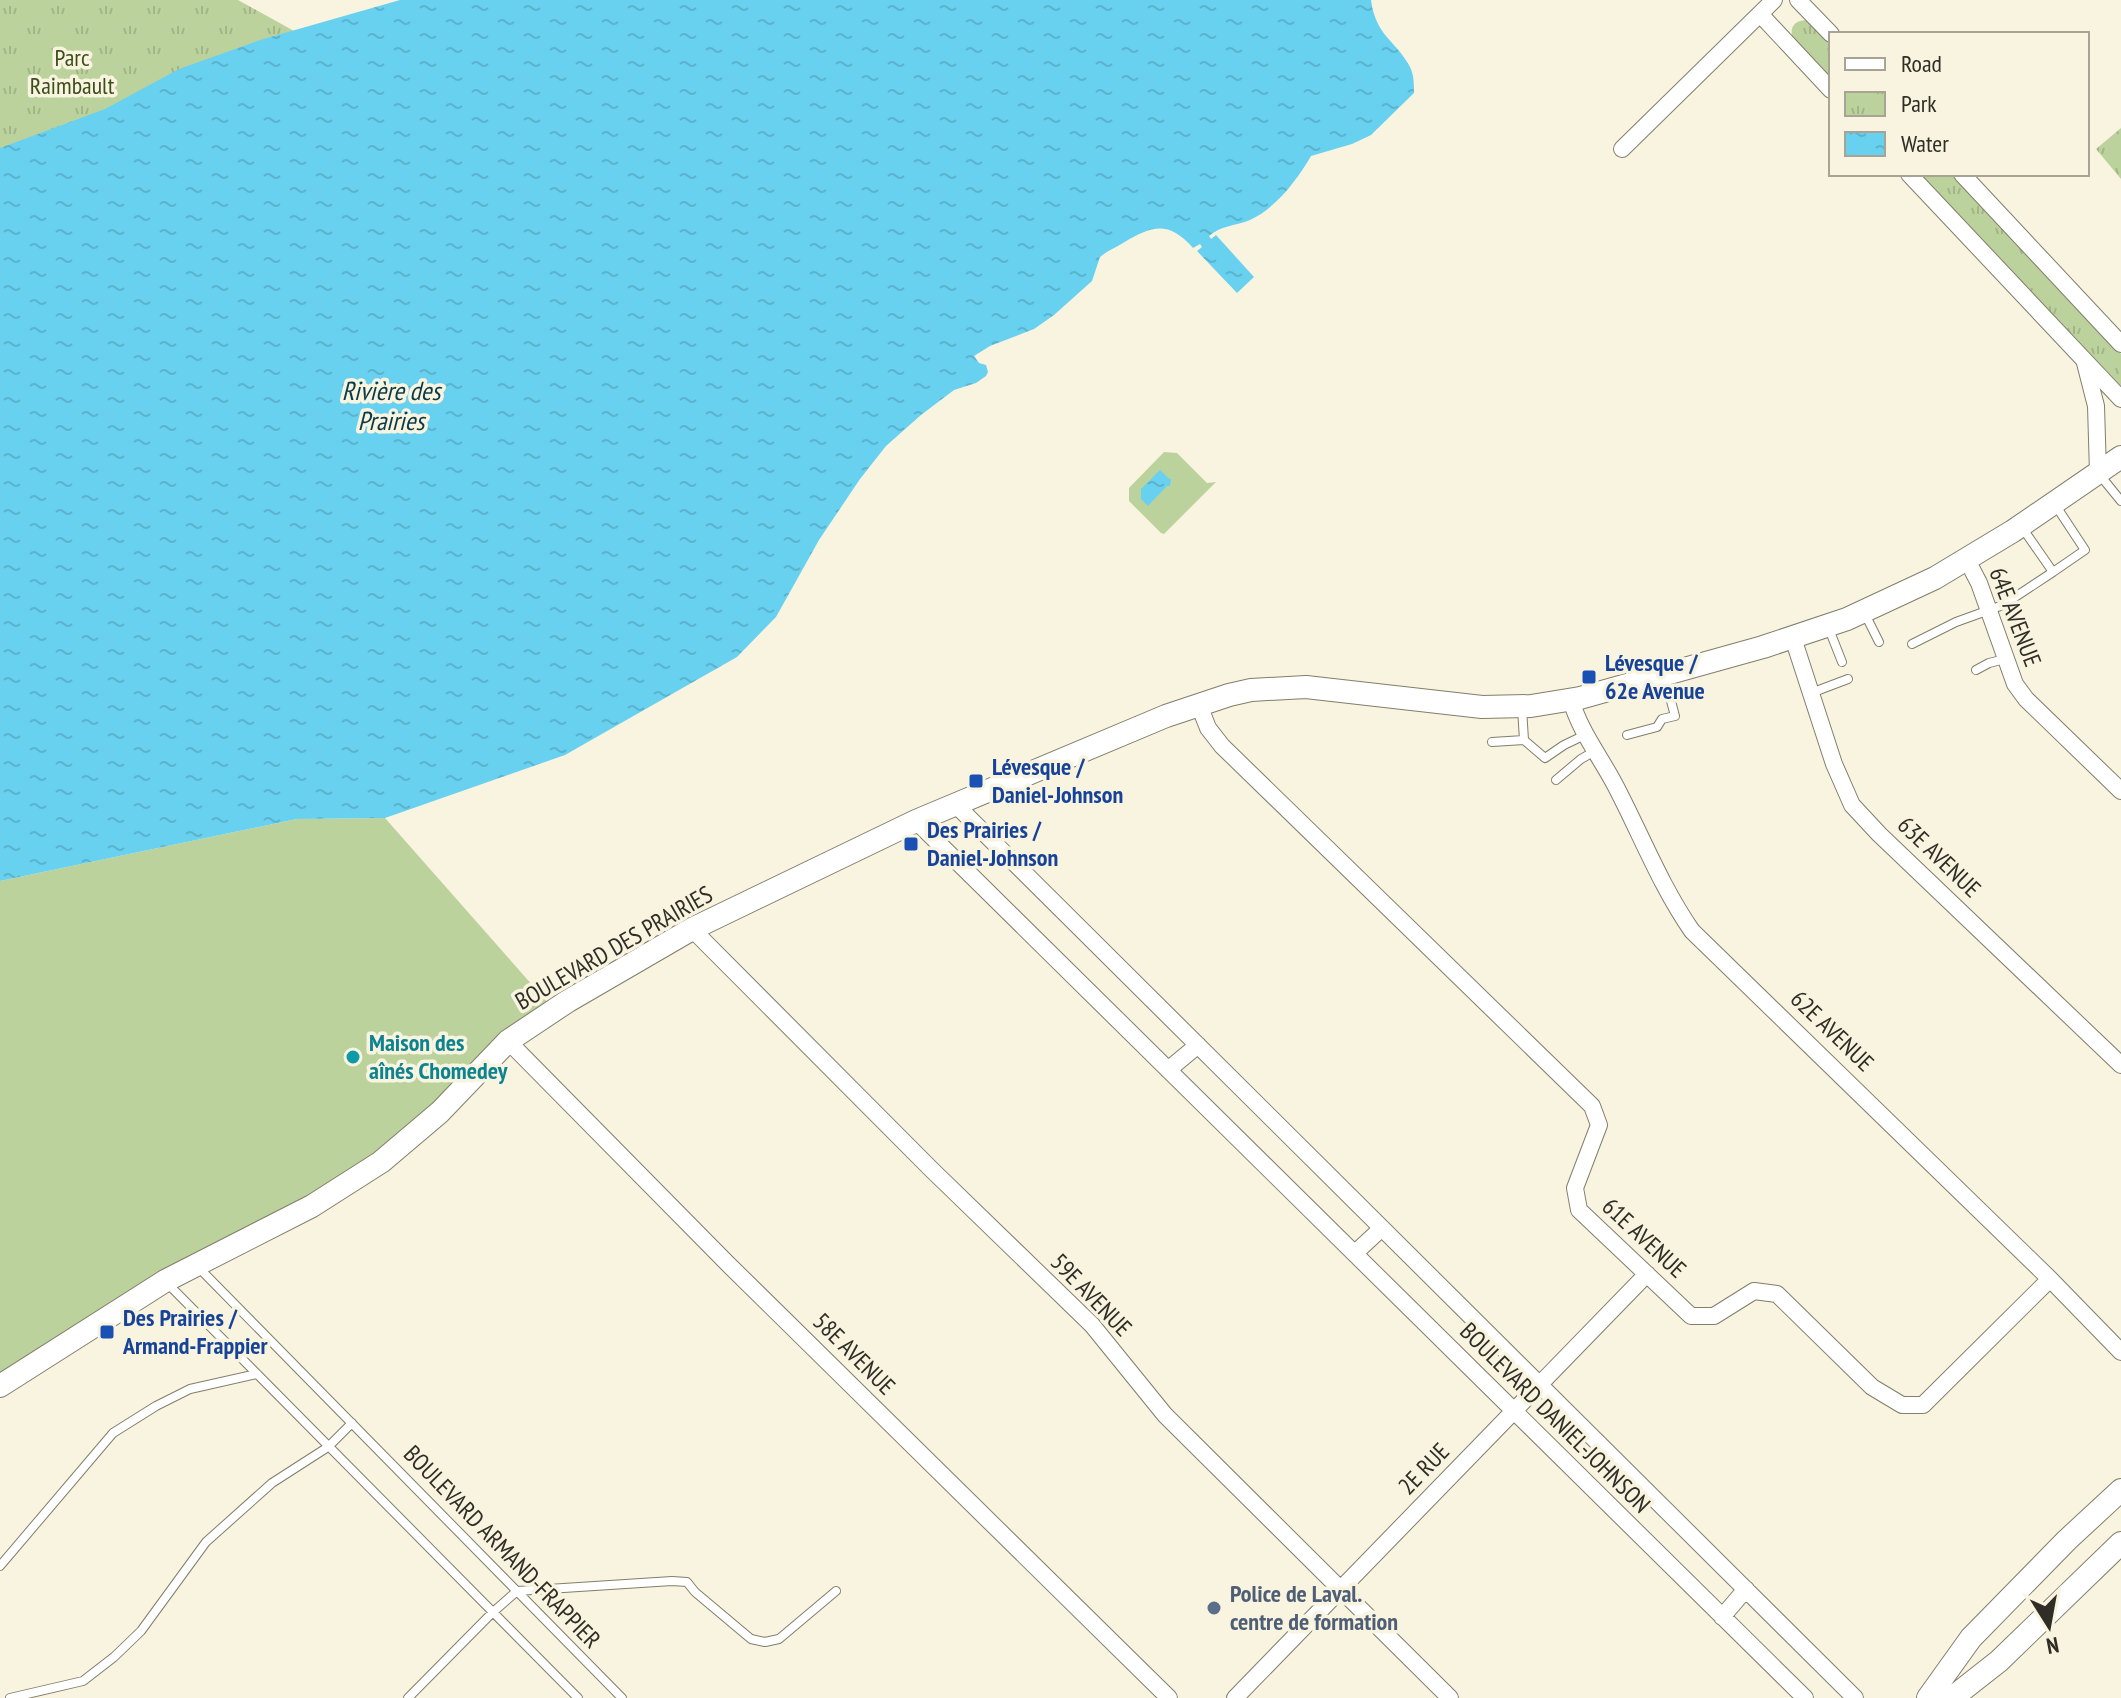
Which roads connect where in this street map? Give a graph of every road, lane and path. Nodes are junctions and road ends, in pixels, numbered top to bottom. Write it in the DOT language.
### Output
graph roads {
  1 [pos="1774,0"];
  2 [pos="1798,0"];
  3 [pos="1760,14"];
  4 [pos="1829,32"];
  5 [pos="1829,88"];
  6 [pos="1622,149"];
  7 [pos="1911,176"];
  8 [pos="1964,176"];
  9 [pos="2121,344"];
  10 [pos="2085,362"];
  11 [pos="2121,399"];
  12 [pos="2121,457"];
  13 [pos="2098,473"];
  14 [pos="2121,501"];
  15 [pos="2054,503"];
  16 [pos="2020,526"];
  17 [pos="1967,560"];
  18 [pos="2053,572"];
  19 [pos="1864,611"];
  20 [pos="1989,612"];
  21 [pos="1828,626"];
  22 [pos="1793,638"];
  23 [pos="1879,642"];
  24 [pos="1912,644"];
  25 [pos="2005,659"];
  26 [pos="1842,662"];
  27 [pos="1976,670"];
  28 [pos="1664,675"];
  29 [pos="1848,679"];
  30 [pos="1811,693"];
  31 [pos="1571,700"];
  32 [pos="1199,705"];
  33 [pos="1522,707"];
  34 [pos="1585,735"];
  35 [pos="1627,735"];
  36 [pos="1524,740"];
  37 [pos="1492,742"];
  38 [pos="1595,751"];
  39 [pos="1556,780"];
  40 [pos="2121,791"];
  41 [pos="955,804"];
  42 [pos="916,821"];
  43 [pos="692,929"];
  44 [pos="508,1041"];
  45 [pos="1198,1045"];
  46 [pos="2121,1065"];
  47 [pos="1168,1070"];
  48 [pos="1382,1228"];
  49 [pos="1355,1253"];
  50 [pos="196,1265"];
  51 [pos="1647,1274"];
  52 [pos="2050,1279"];
  53 [pos="165,1281"];
  54 [pos="2121,1352"];
  55 [pos="257,1374"];
  56 [pos="1540,1384"];
  57 [pos="0,1386"];
  58 [pos="1514,1411"];
  59 [pos="352,1423"];
  60 [pos="328,1447"];
  61 [pos="2121,1490"];
  62 [pos="2121,1543"];
  63 [pos="0,1566"];
  64 [pos="1342,1588"];
  65 [pos="1746,1589"];
  66 [pos="517,1591"];
  67 [pos="836,1591"];
  68 [pos="492,1613"];
  69 [pos="1722,1617"];
  70 [pos="10,1698"];
  71 [pos="408,1698"];
  72 [pos="578,1698"];
  73 [pos="622,1698"];
  74 [pos="1169,1698"];
  75 [pos="1235,1698"];
  76 [pos="1450,1698"];
  77 [pos="1805,1698"];
  78 [pos="1855,1698"];
  79 [pos="1928,1698"];
  80 [pos="1952,1698"];
  1 -- 3 [label="street"];
  2 -- 4 [label="street"];
  3 -- 5 [label="street"];
  3 -- 6 [label="street"];
  7 -- 10 [label="street"];
  8 -- 9 [label="street"];
  10 -- 11 [label="street"];
  10 -- 13 [label="street"];
  12 -- 13 [label="street, BOULEVARD DES PRAIRIES"];
  13 -- 14 [label="lane"];
  13 -- 15 [label="street, BOULEVARD DES PRAIRIES"];
  15 -- 16 [label="street, BOULEVARD DES PRAIRIES"];
  15 -- 18 [label="lane"];
  16 -- 17 [label="street, BOULEVARD DES PRAIRIES"];
  16 -- 18 [label="lane"];
  17 -- 19 [label="street, BOULEVARD DES PRAIRIES"];
  17 -- 20 [label="street, 64E AVENUE"];
  18 -- 20 [label="lane"];
  19 -- 21 [label="street, BOULEVARD DES PRAIRIES"];
  19 -- 23 [label="lane"];
  20 -- 24 [label="lane"];
  20 -- 25 [label="street, 64E AVENUE"];
  21 -- 22 [label="street, BOULEVARD DES PRAIRIES"];
  21 -- 26 [label="lane"];
  22 -- 28 [label="street, BOULEVARD DES PRAIRIES"];
  22 -- 30 [label="street, 63E AVENUE"];
  25 -- 27 [label="lane"];
  25 -- 40 [label="street, 64E AVENUE"];
  28 -- 31 [label="street, BOULEVARD DES PRAIRIES"];
  28 -- 35 [label="lane"];
  29 -- 30 [label="lane"];
  30 -- 46 [label="street, 63E AVENUE"];
  31 -- 33 [label="street, BOULEVARD DES PRAIRIES"];
  31 -- 34 [label="street, 62E AVENUE"];
  32 -- 33 [label="street, BOULEVARD DES PRAIRIES"];
  32 -- 41 [label="street, BOULEVARD DES PRAIRIES"];
  32 -- 51 [label="street, 61E AVENUE"];
  33 -- 36 [label="lane"];
  34 -- 36 [label="lane"];
  34 -- 38 [label="street, 62E AVENUE"];
  36 -- 37 [label="lane"];
  38 -- 39 [label="lane"];
  38 -- 52 [label="street, 62E AVENUE"];
  41 -- 42 [label="street, BOULEVARD DES PRAIRIES"];
  41 -- 45 [label="street, BOULEVARD DANIEL-JOHNSON"];
  42 -- 43 [label="street, BOULEVARD DES PRAIRIES"];
  42 -- 47 [label="street, BOULEVARD DANIEL-JOHNSON"];
  43 -- 44 [label="street, BOULEVARD DES PRAIRIES"];
  43 -- 64 [label="street, 59E AVENUE"];
  44 -- 50 [label="street, BOULEVARD DES PRAIRIES"];
  44 -- 74 [label="street, 58E AVENUE"];
  45 -- 47 [label="street"];
  45 -- 48 [label="street, BOULEVARD DANIEL-JOHNSON"];
  47 -- 49 [label="street, BOULEVARD DANIEL-JOHNSON"];
  48 -- 49 [label="street"];
  48 -- 56 [label="street, BOULEVARD DANIEL-JOHNSON"];
  49 -- 58 [label="street, BOULEVARD DANIEL-JOHNSON"];
  50 -- 53 [label="street, BOULEVARD DES PRAIRIES"];
  50 -- 59 [label="lane, BOULEVARD ARMAND-FRAPPIER"];
  51 -- 52 [label="street, 61E AVENUE"];
  51 -- 56 [label="street, 2E RUE"];
  52 -- 54 [label="street, 62E AVENUE"];
  53 -- 55 [label="lane"];
  53 -- 57 [label="street, BOULEVARD DES PRAIRIES"];
  55 -- 60 [label="lane"];
  55 -- 63 [label="lane"];
  56 -- 58 [label="street, 2E RUE"];
  56 -- 65 [label="street, BOULEVARD DANIEL-JOHNSON"];
  58 -- 64 [label="street, 2E RUE"];
  58 -- 69 [label="street, BOULEVARD DANIEL-JOHNSON"];
  59 -- 60 [label="lane"];
  59 -- 66 [label="lane, BOULEVARD ARMAND-FRAPPIER"];
  60 -- 68 [label="lane"];
  60 -- 70 [label="lane"];
  61 -- 79 [label="street"];
  62 -- 80 [label="street"];
  64 -- 75 [label="street, 2E RUE"];
  64 -- 76 [label="street, 59E AVENUE"];
  65 -- 69 [label="street"];
  65 -- 78 [label="street, BOULEVARD DANIEL-JOHNSON"];
  66 -- 67 [label="lane"];
  66 -- 68 [label="lane"];
  66 -- 73 [label="lane, BOULEVARD ARMAND-FRAPPIER"];
  68 -- 71 [label="lane"];
  68 -- 72 [label="lane"];
  69 -- 77 [label="street, BOULEVARD DANIEL-JOHNSON"];
}
